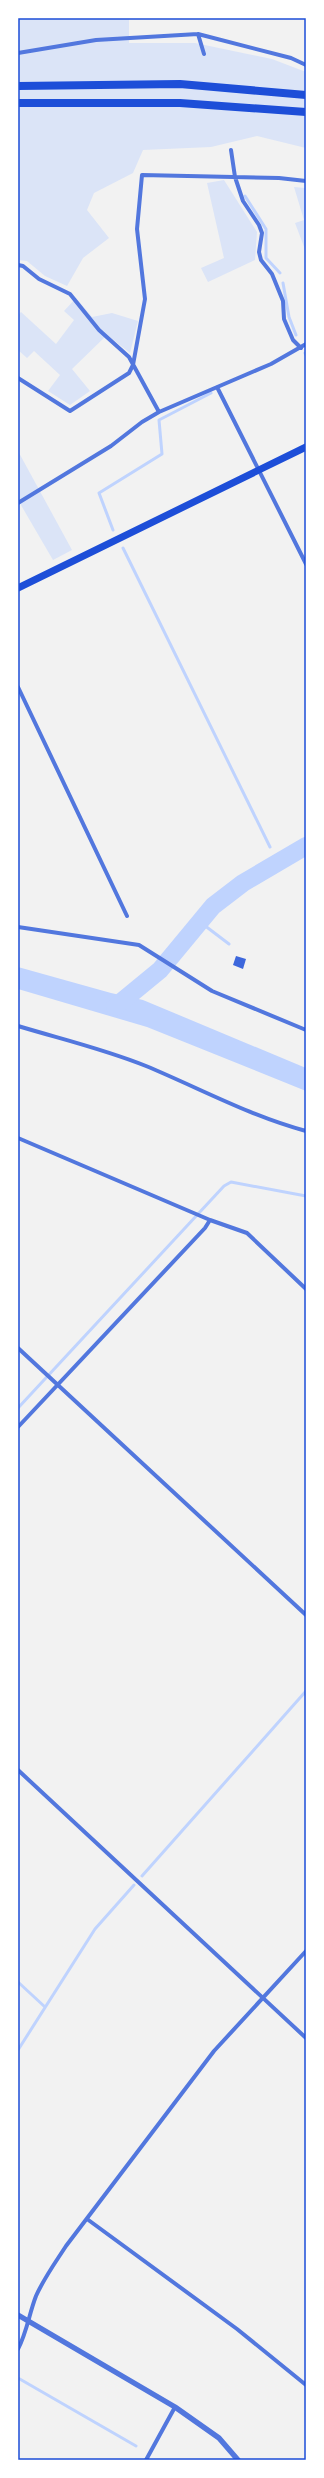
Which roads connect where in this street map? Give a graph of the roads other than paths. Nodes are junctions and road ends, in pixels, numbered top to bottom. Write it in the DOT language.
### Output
graph roads {
  1 [pos="198,34"];
  2 [pos="18,53"];
  3 [pos="204,54"];
  4 [pos="306,65"];
  5 [pos="18,86"];
  6 [pos="306,95"];
  7 [pos="18,103"];
  8 [pos="306,112"];
  9 [pos="231,150"];
  10 [pos="235,177"];
  11 [pos="306,181"];
  12 [pos="18,265"];
  13 [pos="306,344"];
  14 [pos="301,348"];
  15 [pos="133,365"];
  16 [pos="18,378"];
  17 [pos="217,387"];
  18 [pos="159,412"];
  19 [pos="306,447"];
  20 [pos="258,471"];
  21 [pos="18,504"];
  22 [pos="306,564"];
  23 [pos="18,588"];
  24 [pos="18,688"];
  25 [pos="127,916"];
  26 [pos="18,927"];
  27 [pos="18,1026"];
  28 [pos="306,1030"];
  29 [pos="306,1131"];
  30 [pos="18,1138"];
  31 [pos="210,1220"];
  32 [pos="306,1289"];
  33 [pos="18,1348"];
  34 [pos="57,1384"];
  35 [pos="18,1427"];
  36 [pos="306,1615"];
  37 [pos="18,1770"];
  38 [pos="306,1951"];
  39 [pos="263,1998"];
  40 [pos="306,2038"];
  41 [pos="86,2219"];
  42 [pos="18,2315"];
  43 [pos="30,2321"];
  44 [pos="18,2349"];
  45 [pos="306,2385"];
  46 [pos="175,2407"];
  47 [pos="146,2460"];
  48 [pos="238,2460"];
  1 -- 2 [label="street"];
  1 -- 3 [label="street"];
  1 -- 4 [label="street"];
  5 -- 6 [label="highway"];
  7 -- 8 [label="highway"];
  9 -- 10 [label="street"];
  10 -- 11 [label="street"];
  10 -- 14 [label="street"];
  10 -- 15 [label="street"];
  12 -- 15 [label="street"];
  13 -- 14 [label="street"];
  14 -- 17 [label="street"];
  15 -- 16 [label="street"];
  15 -- 18 [label="street"];
  17 -- 18 [label="street"];
  17 -- 20 [label="street"];
  18 -- 21 [label="street"];
  19 -- 20 [label="highway"];
  20 -- 22 [label="street"];
  20 -- 23 [label="highway"];
  24 -- 25 [label="street"];
  26 -- 28 [label="street"];
  27 -- 29 [label="street"];
  30 -- 31 [label="street"];
  31 -- 32 [label="street"];
  31 -- 34 [label="street"];
  33 -- 34 [label="street"];
  34 -- 35 [label="street"];
  34 -- 36 [label="street"];
  37 -- 39 [label="street"];
  38 -- 39 [label="street"];
  39 -- 40 [label="street"];
  39 -- 41 [label="street"];
  41 -- 43 [label="street"];
  41 -- 45 [label="street"];
  42 -- 43 [label="street"];
  43 -- 44 [label="street"];
  43 -- 46 [label="street"];
  46 -- 47 [label="street"];
  46 -- 48 [label="street"];
}
